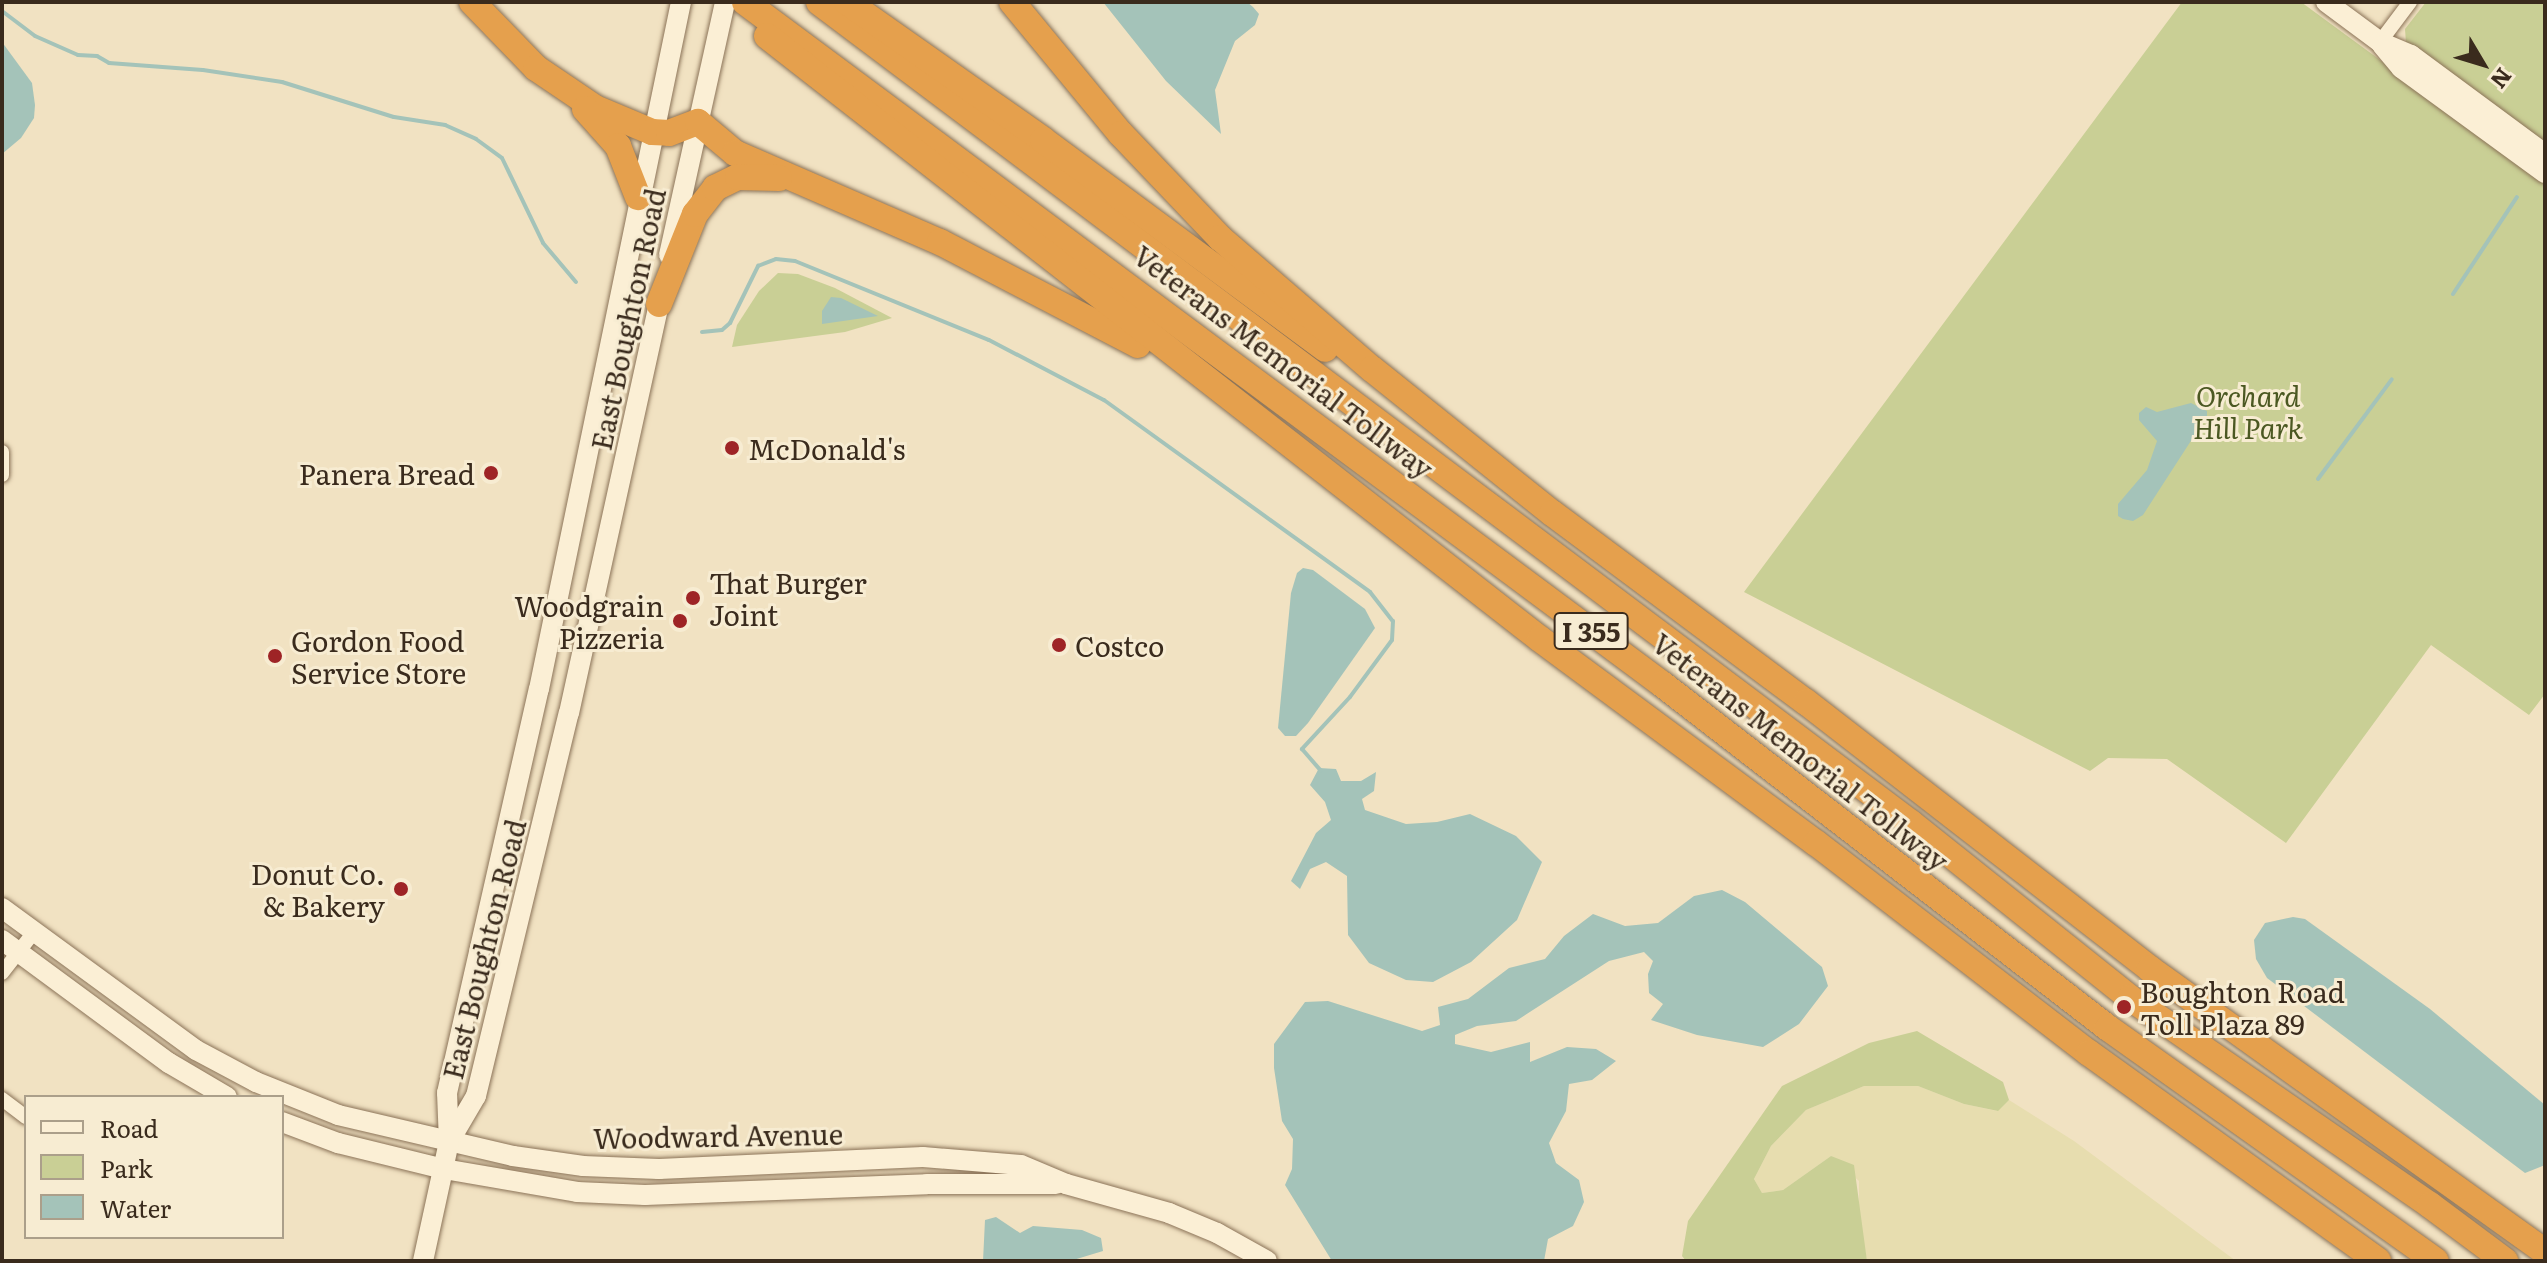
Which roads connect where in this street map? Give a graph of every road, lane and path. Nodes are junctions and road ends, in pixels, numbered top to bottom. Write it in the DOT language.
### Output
graph roads {
  1 [pos="472,2"];
  2 [pos="681,2"];
  3 [pos="725,2"];
  4 [pos="731,2"];
  5 [pos="745,2"];
  6 [pos="819,2"];
  7 [pos="847,2"];
  8 [pos="1012,2"];
  9 [pos="2326,2"];
  10 [pos="2410,2"];
  11 [pos="2380,42"];
  12 [pos="569,92"];
  13 [pos="698,122"];
  14 [pos="652,132"];
  15 [pos="2545,154"];
  16 [pos="2545,173"];
  17 [pos="796,179"];
  18 [pos="638,197"];
  19 [pos="659,304"];
  20 [pos="1298,452"];
  21 [pos="3,455"];
  22 [pos="2,475"];
  23 [pos="1552,513"];
  24 [pos="2,908"];
  25 [pos="34,932"];
  26 [pos="10,946"];
  27 [pos="2,973"];
  28 [pos="224,1095"];
  29 [pos="2,1099"];
  30 [pos="24,1116"];
  31 [pos="284,1123"];
  32 [pos="449,1142"];
  33 [pos="444,1169"];
  34 [pos="1066,1184"];
  35 [pos="2545,1252"];
  36 [pos="423,1261"];
  37 [pos="1267,1261"];
  38 [pos="2378,1261"];
  39 [pos="2436,1261"];
  40 [pos="2505,1261"];
  1 -- 12 [label="highway"];
  2 -- 14 [label="main road, East Boughton Road"];
  3 -- 13 [label="main road, East Boughton Road"];
  4 -- 20 [label="highway"];
  5 -- 39 [label="highway, Veterans Memorial Tollway / I 355"];
  6 -- 40 [label="highway, Veterans Memorial Tollway / I 355"];
  7 -- 23 [label="highway"];
  8 -- 23 [label="highway"];
  9 -- 11 [label="main road"];
  10 -- 11 [label="street"];
  11 -- 15 [label="main road"];
  11 -- 16 [label="main road"];
  12 -- 14 [label="highway"];
  12 -- 18 [label="highway"];
  13 -- 14 [label="highway"];
  13 -- 17 [label="highway"];
  13 -- 19 [label="main road, East Boughton Road"];
  14 -- 18 [label="main road, East Boughton Road"];
  17 -- 19 [label="highway"];
  17 -- 20 [label="highway"];
  18 -- 32 [label="main road, East Boughton Road"];
  19 -- 32 [label="main road, East Boughton Road"];
  20 -- 38 [label="highway"];
  21 -- 22 [label="street"];
  23 -- 35 [label="highway"];
  24 -- 25 [label="main road, Woodward Avenue"];
  25 -- 26 [label="street"];
  25 -- 32 [label="main road, Woodward Avenue"];
  26 -- 27 [label="street"];
  26 -- 28 [label="main road"];
  29 -- 30 [label="street"];
  31 -- 33 [label="main road, Woodward Avenue"];
  32 -- 33 [label="main road"];
  32 -- 34 [label="main road, Woodward Avenue"];
  33 -- 34 [label="main road, Woodward Avenue"];
  33 -- 36 [label="main road"];
  34 -- 37 [label="main road, Woodward Avenue"];
}
